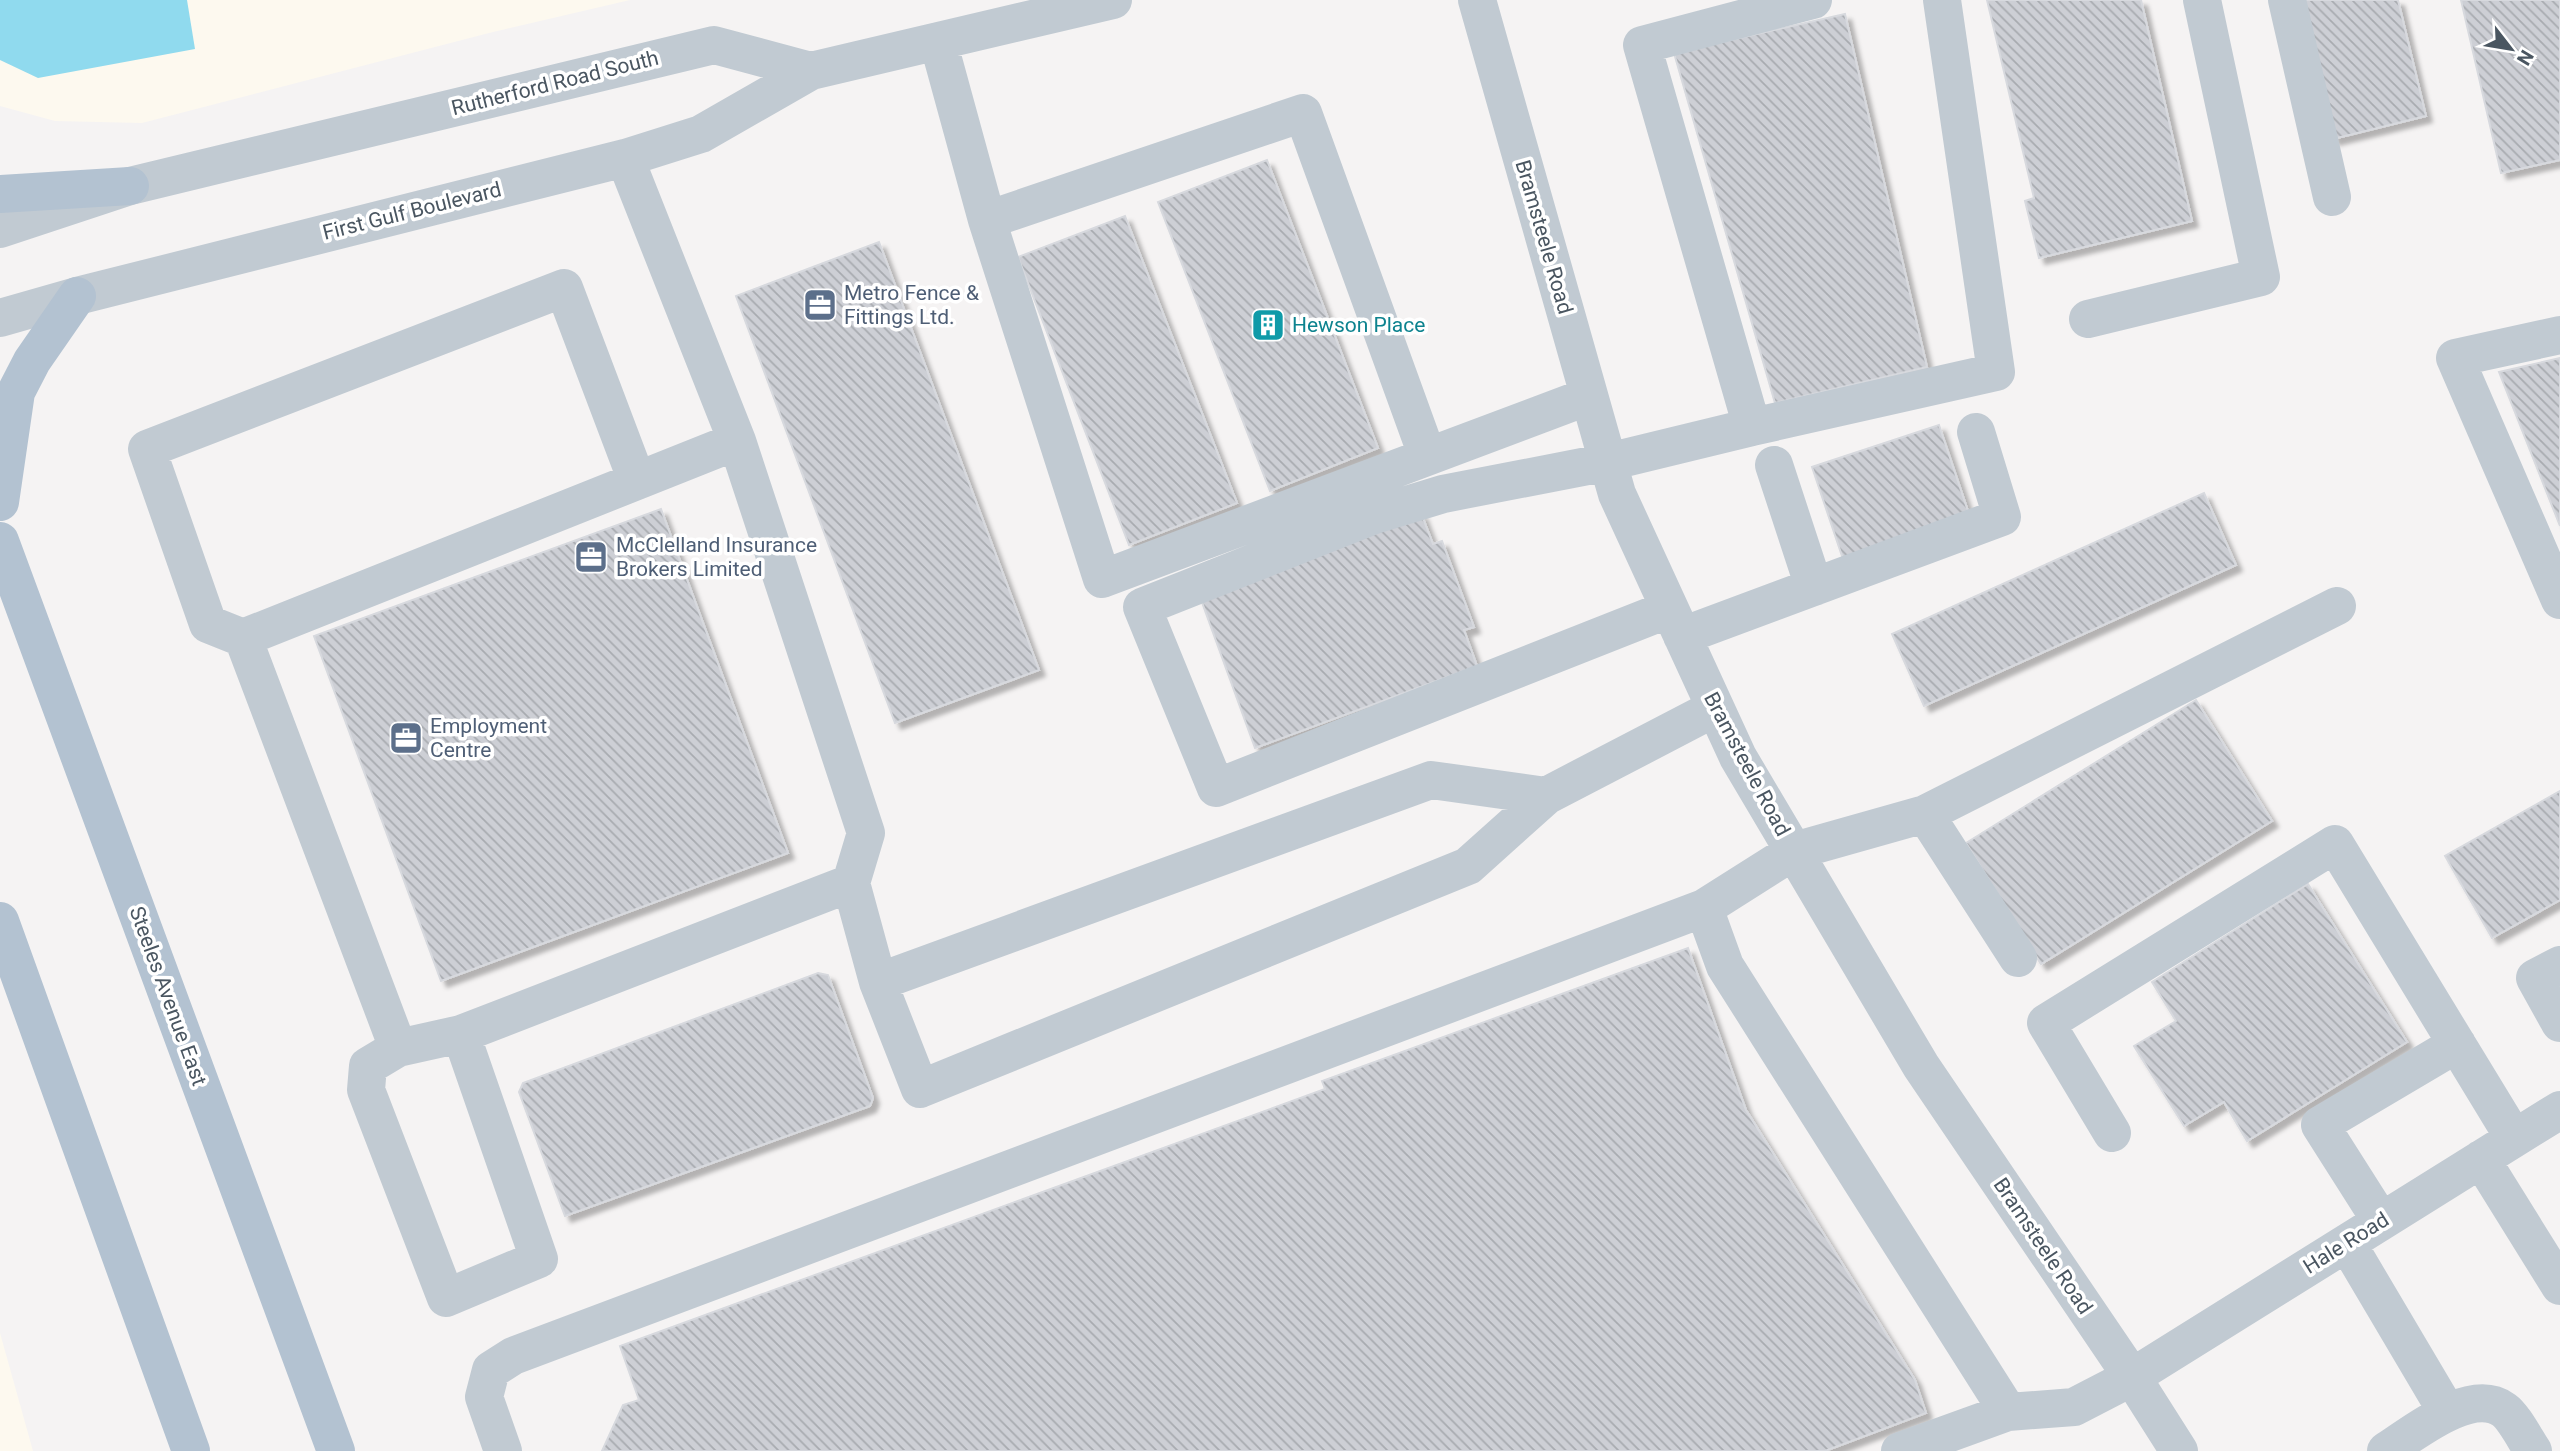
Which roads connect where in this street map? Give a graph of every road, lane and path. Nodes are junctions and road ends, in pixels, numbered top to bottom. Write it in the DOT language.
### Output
graph roads {
  1 [pos="1113,0"];
  2 [pos="1477,0"];
  3 [pos="1813,0"];
  4 [pos="1942,0"];
  5 [pos="2202,0"];
  6 [pos="2287,0"];
  7 [pos="938,41"];
  8 [pos="811,71"];
  9 [pos="625,158"];
  10 [pos="130,186"];
  11 [pos="0,194"];
  12 [pos="2332,197"];
  13 [pos="987,220"];
  14 [pos="0,229"];
  15 [pos="77,296"];
  16 [pos="0,318"];
  17 [pos="2088,319"];
  18 [pos="2560,335"];
  19 [pos="1589,396"];
  20 [pos="1752,427"];
  21 [pos="1976,432"];
  22 [pos="737,441"];
  23 [pos="1427,455"];
  24 [pos="1608,462"];
  25 [pos="1774,465"];
  26 [pos="637,481"];
  27 [pos="0,502"];
  28 [pos="0,541"];
  29 [pos="1814,587"];
  30 [pos="2560,600"];
  31 [pos="2337,606"];
  32 [pos="1676,622"];
  33 [pos="243,638"];
  34 [pos="1716,708"];
  35 [pos="1546,796"];
  36 [pos="1926,814"];
  37 [pos="1794,851"];
  38 [pos="851,883"];
  39 [pos="1704,908"];
  40 [pos="0,921"];
  41 [pos="2018,958"];
  42 [pos="2560,965"];
  43 [pos="878,982"];
  44 [pos="2560,1023"];
  45 [pos="461,1034"];
  46 [pos="2456,1044"];
  47 [pos="398,1048"];
  48 [pos="2560,1110"];
  49 [pos="2112,1133"];
  50 [pos="2514,1138"];
  51 [pos="2481,1158"];
  52 [pos="2381,1221"];
  53 [pos="2347,1243"];
  54 [pos="2560,1286"];
  55 [pos="2132,1377"];
  56 [pos="2008,1412"];
  57 [pos="2447,1412"];
  58 [pos="191,1451"];
  59 [pos="336,1451"];
  60 [pos="503,1451"];
  61 [pos="1900,1451"];
  62 [pos="2179,1451"];
  63 [pos="2386,1451"];
  64 [pos="2533,1451"];
  1 -- 7 [label="street, Rutherford Road South"];
  2 -- 19 [label="street, Bramsteele Road"];
  3 -- 20 [label="street"];
  4 -- 20 [label="street"];
  5 -- 17 [label="street"];
  6 -- 12 [label="street"];
  7 -- 8 [label="street, Rutherford Road South"];
  7 -- 13 [label="street"];
  8 -- 9 [label="street, First Gulf Boulevard"];
  8 -- 10 [label="street, Rutherford Road South"];
  9 -- 15 [label="street, First Gulf Boulevard"];
  9 -- 22 [label="street"];
  10 -- 11 [label="main road"];
  10 -- 14 [label="street, Rutherford Road South"];
  13 -- 23 [label="street"];
  13 -- 23 [label="street"];
  15 -- 16 [label="street, First Gulf Boulevard"];
  15 -- 27 [label="main road"];
  18 -- 30 [label="street"];
  19 -- 23 [label="street"];
  19 -- 24 [label="street, Bramsteele Road"];
  20 -- 24 [label="street"];
  21 -- 29 [label="street"];
  22 -- 26 [label="street"];
  22 -- 38 [label="street"];
  24 -- 32 [label="street, Bramsteele Road"];
  24 -- 32 [label="street"];
  25 -- 29 [label="street"];
  26 -- 33 [label="street"];
  26 -- 33 [label="street"];
  28 -- 59 [label="main road, Steeles Avenue East"];
  29 -- 32 [label="street"];
  31 -- 36 [label="street"];
  32 -- 34 [label="street, Bramsteele Road"];
  33 -- 47 [label="street"];
  34 -- 35 [label="street"];
  34 -- 37 [label="street, Bramsteele Road"];
  35 -- 43 [label="street"];
  35 -- 43 [label="street"];
  36 -- 37 [label="street"];
  36 -- 41 [label="street"];
  37 -- 39 [label="street"];
  37 -- 55 [label="street, Bramsteele Road"];
  38 -- 43 [label="street"];
  38 -- 45 [label="street"];
  39 -- 56 [label="street"];
  39 -- 60 [label="street"];
  40 -- 58 [label="main road"];
  42 -- 44 [label="street"];
  45 -- 47 [label="street"];
  45 -- 47 [label="street"];
  46 -- 49 [label="street"];
  46 -- 50 [label="street"];
  46 -- 52 [label="street"];
  48 -- 50 [label="street, Hale Road"];
  50 -- 51 [label="street, Hale Road"];
  51 -- 52 [label="street, Hale Road"];
  51 -- 54 [label="street"];
  52 -- 53 [label="street, Hale Road"];
  53 -- 55 [label="street, Hale Road"];
  53 -- 57 [label="street"];
  55 -- 56 [label="street, Hale Road"];
  55 -- 62 [label="street, Bramsteele Road"];
  56 -- 61 [label="street, Hale Road"];
  57 -- 63 [label="street"];
  57 -- 64 [label="street"];
}
